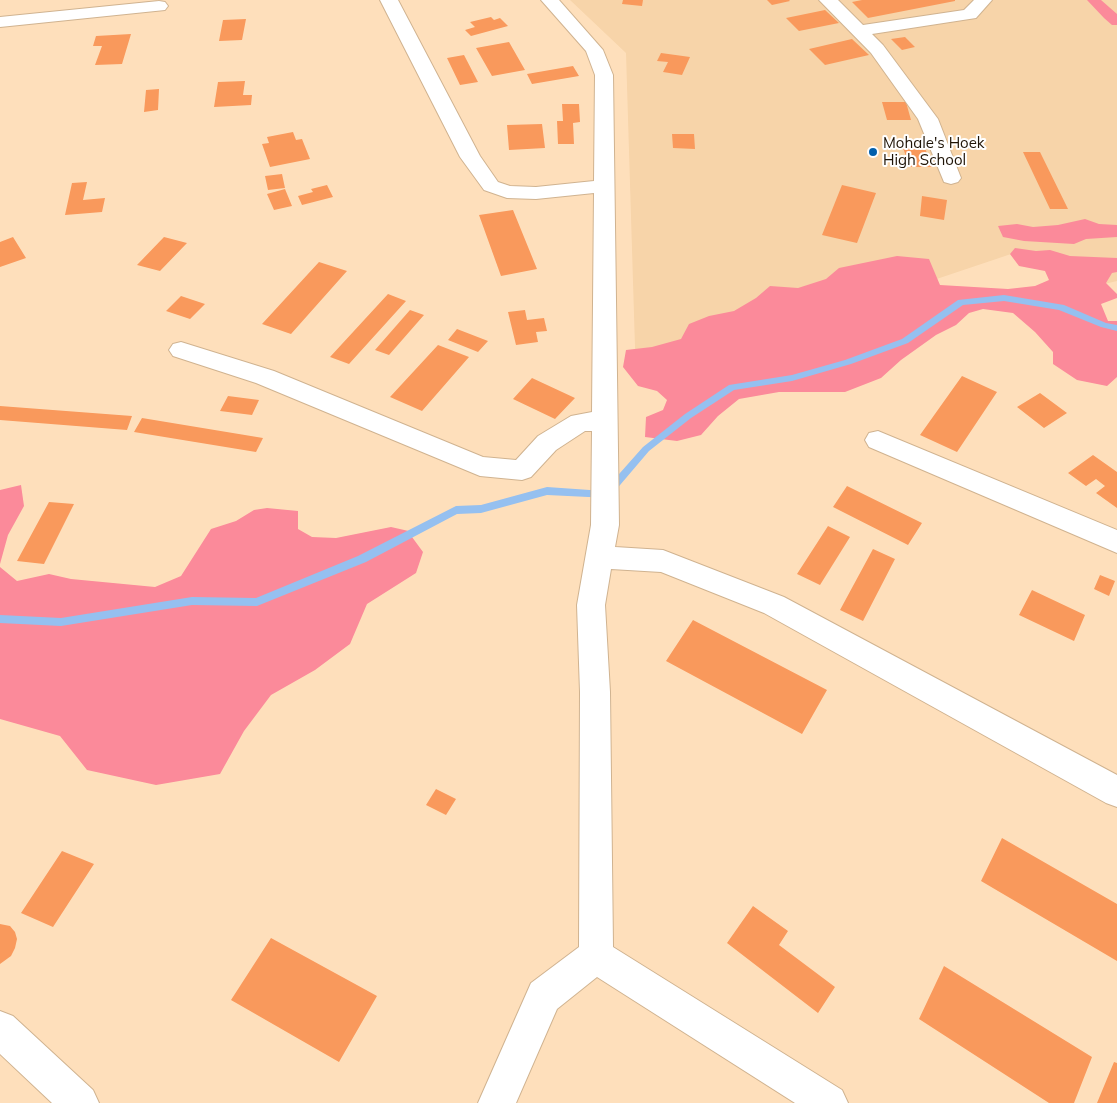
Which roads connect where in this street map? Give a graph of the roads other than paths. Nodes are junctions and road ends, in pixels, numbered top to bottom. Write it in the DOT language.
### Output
graph roads {
  1 [pos="389,0"];
  2 [pos="550,0"];
  3 [pos="828,0"];
  4 [pos="984,0"];
  5 [pos="159,6"];
  6 [pos="0,22"];
  7 [pos="859,30"];
  8 [pos="951,178"];
  9 [pos="605,186"];
  10 [pos="181,350"];
  11 [pos="605,421"];
  12 [pos="878,440"];
  13 [pos="1117,542"];
  14 [pos="600,557"];
  15 [pos="1117,792"];
  16 [pos="596,956"];
  17 [pos="0,1029"];
  18 [pos="80,1103"];
  19 [pos="497,1103"];
  20 [pos="829,1103"];
  1 -- 9 [label="street"];
  2 -- 9 [label="street"];
  3 -- 7 [label="street"];
  4 -- 7 [label="street"];
  5 -- 6 [label="street"];
  7 -- 8 [label="street"];
  9 -- 11 [label="street"];
  10 -- 11 [label="street"];
  11 -- 14 [label="street"];
  12 -- 13 [label="street"];
  14 -- 15 [label="street"];
  14 -- 16 [label="street"];
  16 -- 19 [label="street"];
  16 -- 20 [label="street"];
  17 -- 18 [label="street"];
}
